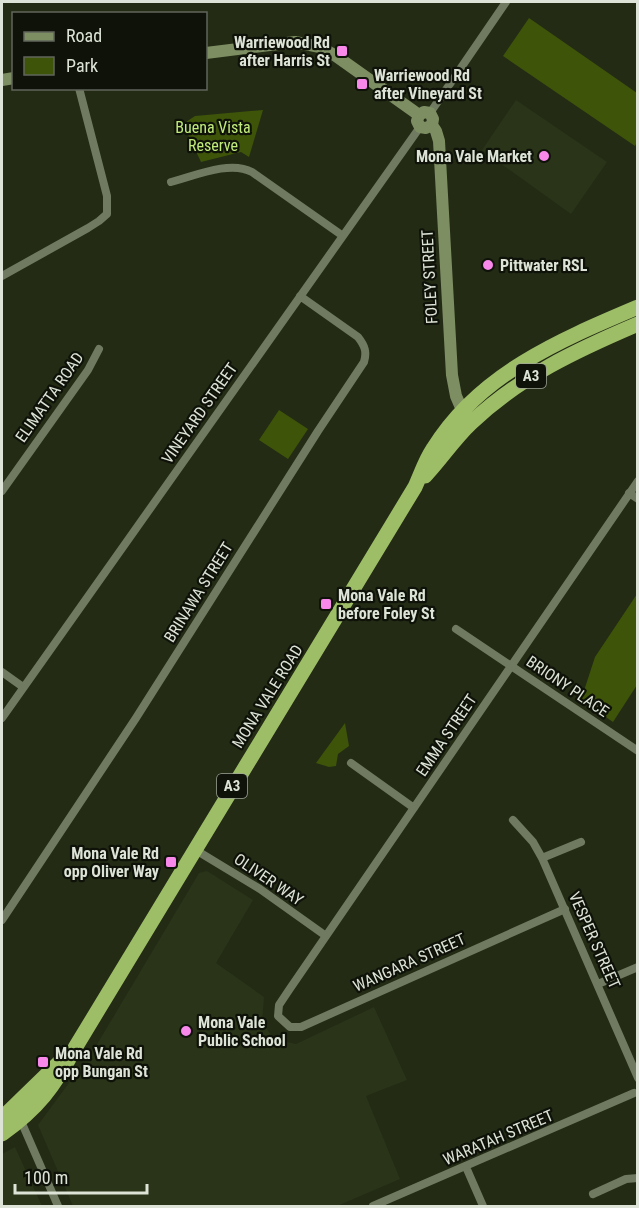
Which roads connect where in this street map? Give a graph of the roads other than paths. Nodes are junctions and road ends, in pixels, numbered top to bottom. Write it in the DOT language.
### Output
graph roads {
  1 [pos="506,2"];
  2 [pos="207,53"];
  3 [pos="80,90"];
  4 [pos="425,120"];
  5 [pos="171,182"];
  6 [pos="343,236"];
  7 [pos="2,276"];
  8 [pos="300,296"];
  9 [pos="638,307"];
  10 [pos="638,324"];
  11 [pos="99,348"];
  12 [pos="462,411"];
  13 [pos="469,425"];
  14 [pos="638,481"];
  15 [pos="415,487"];
  16 [pos="2,491"];
  17 [pos="629,493"];
  18 [pos="638,499"];
  19 [pos="456,629"];
  20 [pos="512,665"];
  21 [pos="2,672"];
  22 [pos="23,687"];
  23 [pos="2,718"];
  24 [pos="638,751"];
  25 [pos="351,763"];
  26 [pos="414,808"];
  27 [pos="513,820"];
  28 [pos="581,842"];
  29 [pos="194,849"];
  30 [pos="542,858"];
  31 [pos="565,909"];
  32 [pos="2,920"];
  33 [pos="326,936"];
  34 [pos="638,967"];
  35 [pos="598,984"];
  36 [pos="279,1005"];
  37 [pos="638,1080"];
  38 [pos="636,1095"];
  39 [pos="11,1116"];
  40 [pos="2,1134"];
  41 [pos="466,1167"];
  42 [pos="638,1178"];
  43 [pos="593,1194"];
  44 [pos="58,1206"];
  45 [pos="373,1206"];
  46 [pos="483,1206"];
  1 -- 4 [label="street, VINEYARD STREET"];
  2 -- 4 [label="street"];
  3 -- 7 [label="street"];
  4 -- 6 [label="street, VINEYARD STREET"];
  4 -- 12 [label="street, FOLEY STREET"];
  5 -- 6 [label="street"];
  6 -- 8 [label="street, VINEYARD STREET"];
  8 -- 22 [label="street, VINEYARD STREET"];
  8 -- 32 [label="street, BRINAWA STREET"];
  9 -- 12 [label="highway, MONA VALE ROAD / A3"];
  10 -- 13 [label="highway, MONA VALE ROAD / A3"];
  11 -- 16 [label="street, ELIMATTA ROAD"];
  12 -- 13 [label="street, FOLEY STREET"];
  12 -- 15 [label="highway, MONA VALE ROAD / A3"];
  13 -- 15 [label="highway, MONA VALE ROAD / A3"];
  14 -- 17 [label="street, EMMA STREET"];
  15 -- 29 [label="highway, MONA VALE ROAD / A3"];
  17 -- 18 [label="street"];
  17 -- 20 [label="street, EMMA STREET"];
  19 -- 20 [label="street, BRIONY PLACE"];
  20 -- 24 [label="street, BRIONY PLACE"];
  20 -- 26 [label="street, EMMA STREET"];
  21 -- 22 [label="street"];
  22 -- 23 [label="street, VINEYARD STREET"];
  25 -- 26 [label="street"];
  26 -- 33 [label="street, EMMA STREET"];
  27 -- 30 [label="street, VESPER STREET"];
  28 -- 30 [label="street"];
  29 -- 33 [label="street, OLIVER WAY"];
  29 -- 39 [label="highway, MONA VALE ROAD / A3"];
  30 -- 31 [label="street, VESPER STREET"];
  31 -- 35 [label="street, VESPER STREET"];
  31 -- 36 [label="street, WANGARA STREET"];
  33 -- 36 [label="street, EMMA STREET"];
  34 -- 35 [label="street"];
  35 -- 37 [label="street, VESPER STREET"];
  37 -- 38 [label="street"];
  38 -- 41 [label="street, WARATAH STREET"];
  39 -- 40 [label="highway, MONA VALE ROAD / A3"];
  39 -- 44 [label="street"];
  41 -- 45 [label="street, WARATAH STREET"];
  41 -- 46 [label="street"];
  42 -- 43 [label="street"];
}
